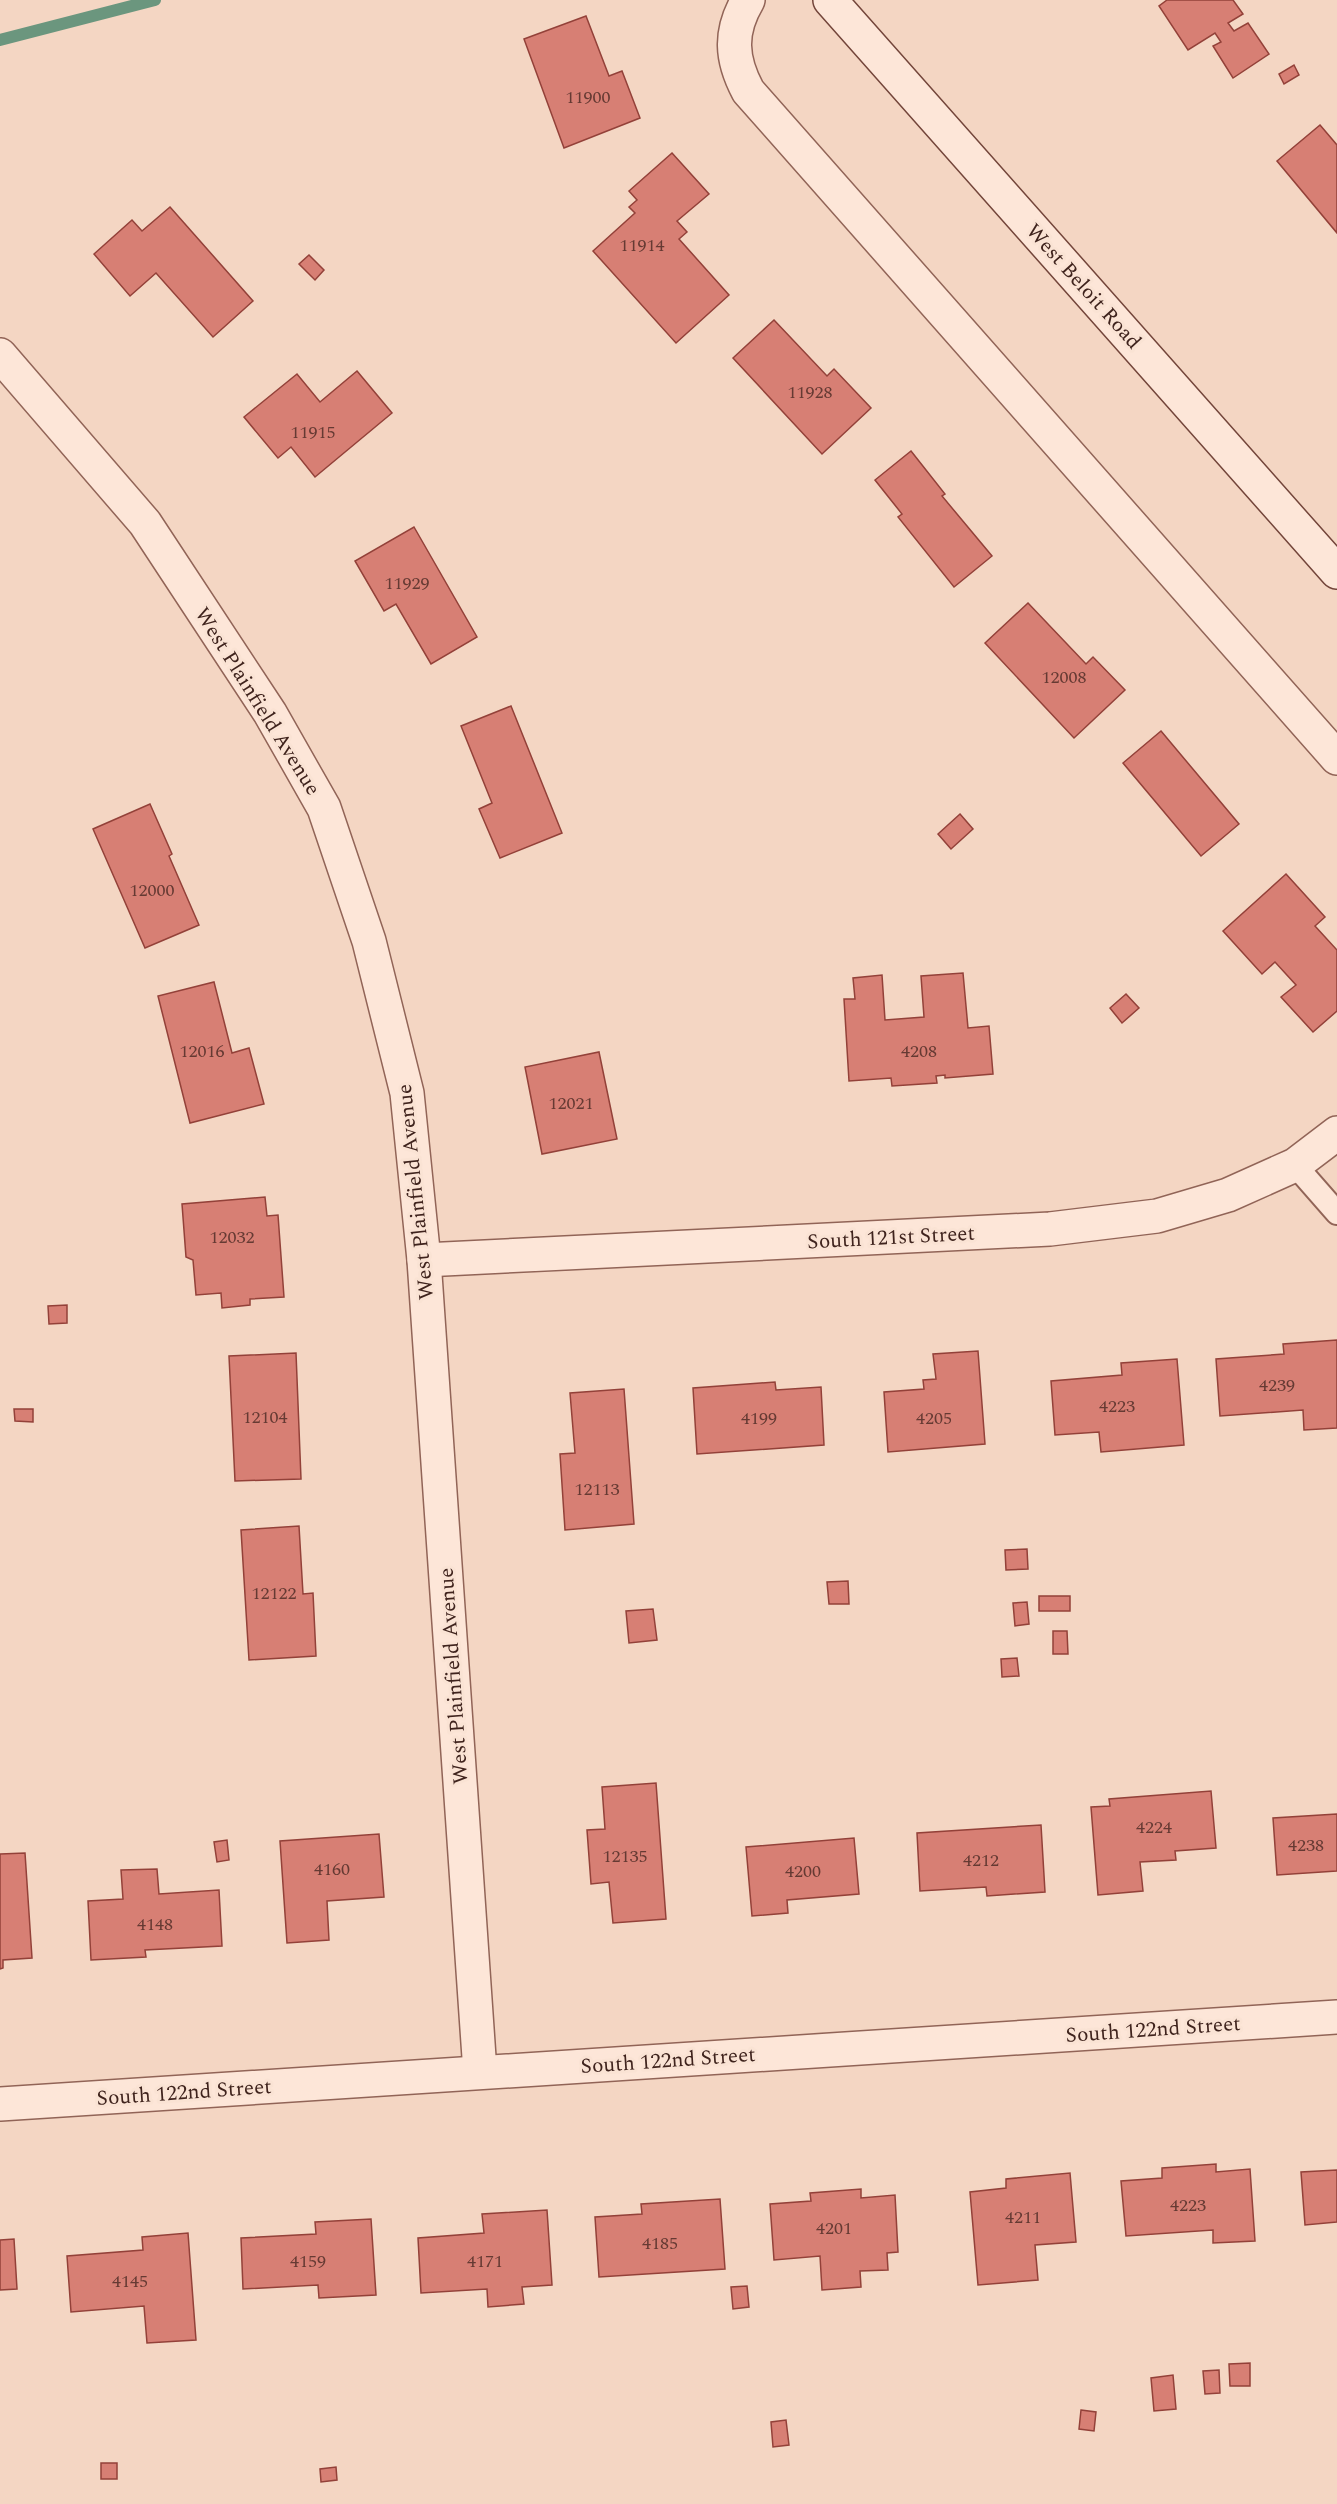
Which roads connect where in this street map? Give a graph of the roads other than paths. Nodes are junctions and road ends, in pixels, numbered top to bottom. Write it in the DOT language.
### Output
graph roads {
  1 [pos="748,0"];
  2 [pos="830,0"];
  3 [pos="0,355"];
  4 [pos="1337,572"];
  5 [pos="1337,758"];
  6 [pos="1337,1133"];
  7 [pos="1295,1165"];
  8 [pos="1337,1213"];
  9 [pos="424,1260"];
  10 [pos="1337,2017"];
  11 [pos="480,2072"];
  12 [pos="0,2104"];
  1 -- 5 [label="street"];
  2 -- 4 [label="street, West Beloit Road"];
  3 -- 9 [label="street, West Plainfield Avenue"];
  6 -- 7 [label="street, South 121st Street"];
  7 -- 8 [label="lane"];
  7 -- 9 [label="street, South 121st Street"];
  9 -- 11 [label="street, West Plainfield Avenue"];
  10 -- 11 [label="street, South 122nd Street"];
  11 -- 12 [label="street, South 122nd Street"];
}
